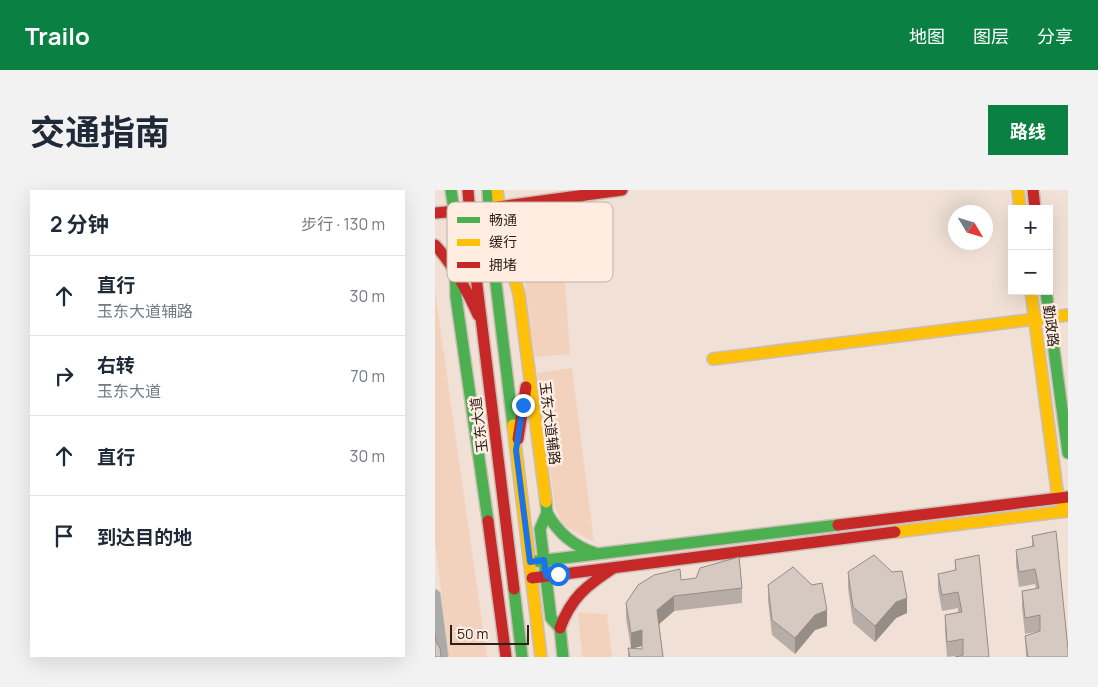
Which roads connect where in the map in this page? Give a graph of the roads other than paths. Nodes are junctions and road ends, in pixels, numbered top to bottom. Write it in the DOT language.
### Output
graph roads {
  1 [pos="488,190"];
  2 [pos="622,190"];
  3 [pos="1018,190"];
  4 [pos="1033,190"];
  5 [pos="584,195"];
  6 [pos="492,202"];
  7 [pos="532,202"];
  8 [pos="570,202"];
  9 [pos="1020,205"];
  10 [pos="1035,205"];
  11 [pos="435,244"];
  12 [pos="447,258"];
  13 [pos="456,282"];
  14 [pos="462,282"];
  15 [pos="477,282"];
  16 [pos="496,282"];
  17 [pos="515,282"];
  18 [pos="517,282"];
  19 [pos="519,294"];
  20 [pos="1032,295"];
  21 [pos="1046,295"];
  22 [pos="1068,315"];
  23 [pos="1049,318"];
  24 [pos="1035,319"];
  25 [pos="500,320"];
  26 [pos="482,322"];
  27 [pos="713,359"];
  28 [pos="516,450"];
  29 [pos="1068,453"];
  30 [pos="1063,498"];
  31 [pos="1068,511"];
  32 [pos="547,514"];
  33 [pos="599,554"];
  34 [pos="544,560"];
  35 [pos="530,562"];
  36 [pos="617,566"];
  37 [pos="546,576"];
  38 [pos="532,578"];
  39 [pos="435,595"];
  40 [pos="436,615"];
  41 [pos="560,628"];
  42 [pos="443,657"];
  43 [pos="506,657"];
  44 [pos="522,657"];
  45 [pos="541,657"];
  46 [pos="563,657"];
  1 -- 6 [label="street"];
  2 -- 5 [label="street"];
  3 -- 9 [label="street"];
  4 -- 10 [label="street"];
  5 -- 7 [label="street"];
  5 -- 8 [label="street"];
  11 -- 12 [label="street"];
  13 -- 43 [label="street"];
  14 -- 26 [label="street"];
  15 -- 26 [label="street, 玉东大道"];
  16 -- 25 [label="street"];
  17 -- 19 [label="street, 玉东大道辅路"];
  18 -- 19 [label="street"];
  19 -- 28 [label="street"];
  19 -- 32 [label="street, 玉东大道辅路"];
  20 -- 24 [label="street, 勤政路"];
  21 -- 23 [label="street, 勤政路"];
  22 -- 23 [label="street"];
  23 -- 24 [label="street"];
  23 -- 29 [label="street, 勤政路"];
  24 -- 27 [label="street"];
  24 -- 30 [label="street, 勤政路"];
  25 -- 26 [label="street"];
  25 -- 28 [label="street"];
  26 -- 44 [label="street, 玉东大道"];
  28 -- 35 [label="street"];
  30 -- 31 [label="street"];
  30 -- 33 [label="street"];
  31 -- 36 [label="street"];
  32 -- 33 [label="street"];
  32 -- 34 [label="street, 玉东大道辅路"];
  33 -- 34 [label="street"];
  34 -- 35 [label="street"];
  34 -- 37 [label="street, 玉东大道辅路"];
  35 -- 38 [label="street"];
  36 -- 37 [label="street"];
  36 -- 41 [label="street"];
  37 -- 38 [label="street"];
  37 -- 41 [label="street, 玉东大道辅路"];
  38 -- 45 [label="street"];
  39 -- 40 [label="street"];
  40 -- 42 [label="street"];
  41 -- 46 [label="street, 玉东大道辅路"];
}
